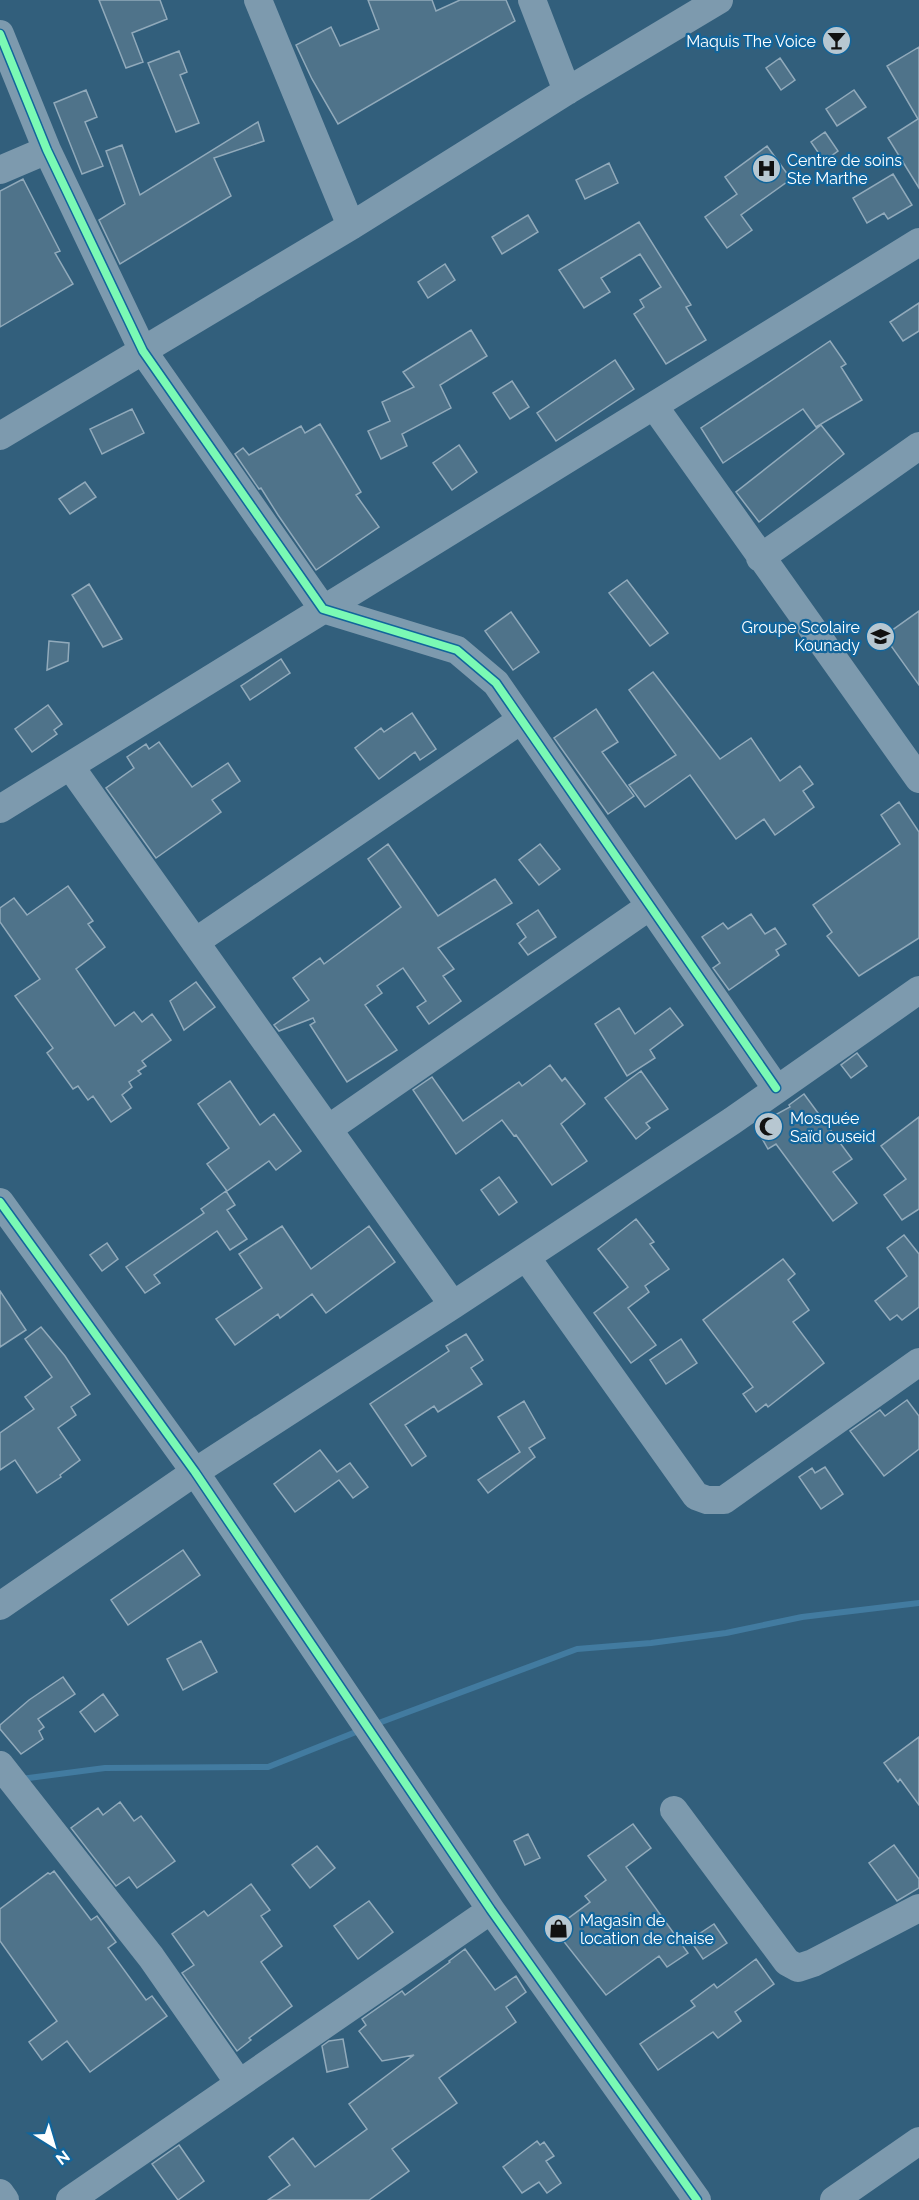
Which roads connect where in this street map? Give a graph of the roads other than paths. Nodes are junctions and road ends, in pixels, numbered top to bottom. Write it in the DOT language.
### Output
graph roads {
  1 [pos="258,0"];
  2 [pos="532,0"];
  3 [pos="719,0"];
  4 [pos="0,34"];
  5 [pos="567,91"];
  6 [pos="47,150"];
  7 [pos="0,170"];
  8 [pos="351,226"];
  9 [pos="919,242"];
  10 [pos="143,351"];
  11 [pos="654,406"];
  12 [pos="0,436"];
  13 [pos="919,446"];
  14 [pos="760,558"];
  15 [pos="323,609"];
  16 [pos="521,720"];
  17 [pos="70,766"];
  18 [pos="919,779"];
  19 [pos="0,809"];
  20 [pos="650,906"];
  21 [pos="195,942"];
  22 [pos="919,990"];
  23 [pos="776,1088"];
  24 [pos="328,1129"];
  25 [pos="0,1202"];
  26 [pos="526,1257"];
  27 [pos="453,1305"];
  28 [pos="919,1362"];
  29 [pos="195,1472"];
  30 [pos="0,1606"];
  31 [pos="0,1765"];
  32 [pos="674,1810"];
  33 [pos="919,1908"];
  34 [pos="491,1910"];
  35 [pos="239,2083"];
  36 [pos="919,2141"];
  37 [pos="0,2193"];
  38 [pos="5,2200"];
  39 [pos="70,2200"];
  40 [pos="697,2200"];
  41 [pos="834,2200"];
  1 -- 8 [label="street"];
  2 -- 5 [label="street"];
  3 -- 5 [label="street"];
  4 -- 6 [label="street"];
  5 -- 8 [label="street"];
  6 -- 7 [label="street"];
  6 -- 10 [label="street"];
  8 -- 10 [label="street"];
  9 -- 11 [label="street"];
  10 -- 12 [label="street"];
  10 -- 15 [label="street"];
  11 -- 14 [label="street"];
  11 -- 15 [label="street"];
  13 -- 14 [label="street"];
  14 -- 18 [label="street"];
  15 -- 16 [label="street"];
  15 -- 17 [label="street"];
  16 -- 20 [label="street"];
  16 -- 21 [label="street"];
  17 -- 19 [label="street"];
  17 -- 21 [label="street"];
  20 -- 23 [label="street"];
  20 -- 24 [label="street"];
  21 -- 24 [label="street"];
  22 -- 23 [label="street"];
  23 -- 26 [label="street"];
  24 -- 27 [label="street"];
  25 -- 29 [label="street"];
  26 -- 27 [label="street"];
  26 -- 28 [label="street"];
  27 -- 29 [label="street"];
  29 -- 30 [label="street"];
  29 -- 34 [label="street"];
  31 -- 35 [label="street"];
  32 -- 33 [label="street"];
  34 -- 35 [label="street"];
  34 -- 40 [label="street"];
  35 -- 39 [label="street"];
  36 -- 41 [label="street"];
  37 -- 38 [label="street"];
}
